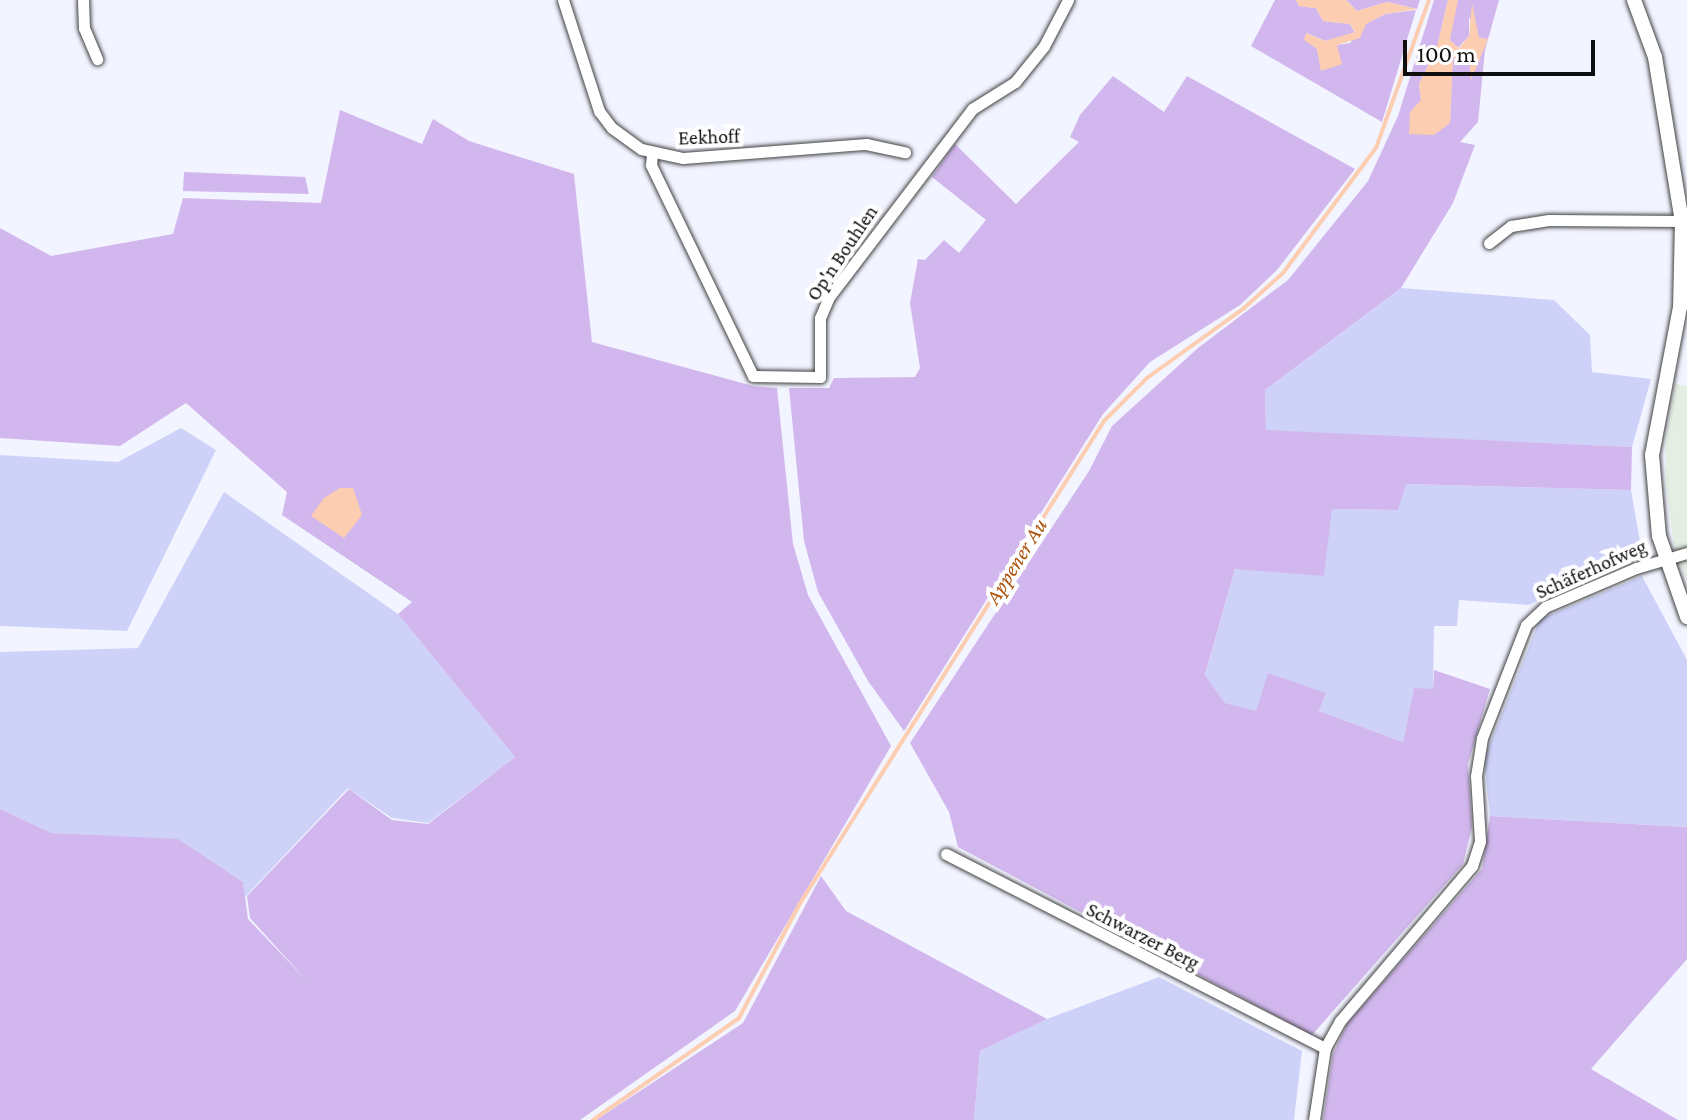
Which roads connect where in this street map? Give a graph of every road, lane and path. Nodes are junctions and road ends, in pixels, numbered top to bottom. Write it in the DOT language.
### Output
graph roads {
  1 [pos="83,0"];
  2 [pos="563,0"];
  3 [pos="1068,0"];
  4 [pos="1634,0"];
  5 [pos="97,59"];
  6 [pos="905,152"];
  7 [pos="652,154"];
  8 [pos="1680,162"];
  9 [pos="1682,221"];
  10 [pos="1489,243"];
  11 [pos="1686,255"];
  12 [pos="1687,553"];
  13 [pos="1664,559"];
  14 [pos="1687,617"];
  15 [pos="946,854"];
  16 [pos="1325,1048"];
  17 [pos="1314,1120"];
  1 -- 5 [label="street"];
  2 -- 7 [label="street, Eekhoff"];
  3 -- 7 [label="street, Op'n Bouhlen"];
  4 -- 8 [label="street, Schäferhofweg"];
  6 -- 7 [label="street, Eekhoff"];
  8 -- 9 [label="street, Schäferhofweg"];
  9 -- 10 [label="street"];
  9 -- 11 [label="street, Schäferhofweg"];
  11 -- 13 [label="street, Schäferhofweg"];
  12 -- 13 [label="street"];
  13 -- 14 [label="street"];
  13 -- 16 [label="street, Schäferhofweg"];
  15 -- 16 [label="street, Schwarzer Berg"];
  16 -- 17 [label="street, Schäferhofweg"];
}
